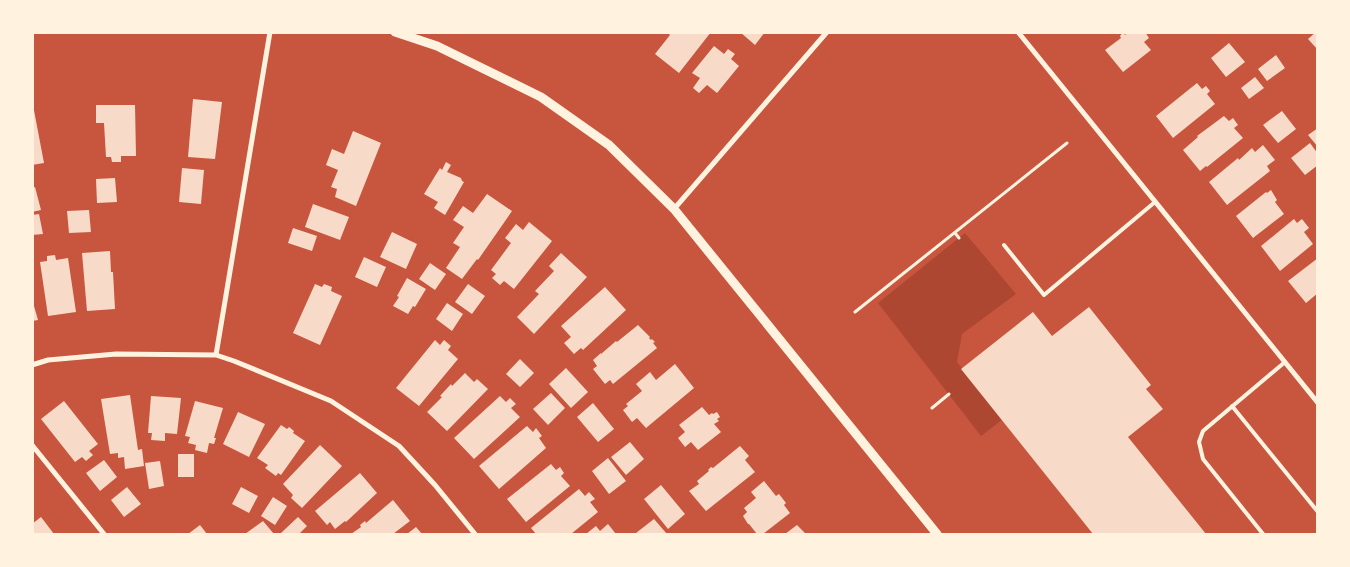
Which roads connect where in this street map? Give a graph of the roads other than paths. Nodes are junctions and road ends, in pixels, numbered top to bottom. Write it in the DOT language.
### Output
graph roads {
  1 [pos="270,32"];
  2 [pos="395,32"];
  3 [pos="827,32"];
  4 [pos="1018,32"];
  5 [pos="1155,202"];
  6 [pos="674,209"];
  7 [pos="1004,245"];
  8 [pos="216,355"];
  9 [pos="1284,362"];
  10 [pos="32,365"];
  11 [pos="1318,403"];
  12 [pos="1232,406"];
  13 [pos="32,445"];
  14 [pos="1318,512"];
  15 [pos="104,534"];
  16 [pos="475,534"];
  17 [pos="938,534"];
  18 [pos="1263,534"];
  1 -- 8 [label="street"];
  2 -- 6 [label="street"];
  3 -- 6 [label="street"];
  4 -- 5 [label="street"];
  5 -- 7 [label="lane"];
  5 -- 9 [label="street"];
  6 -- 17 [label="street"];
  8 -- 10 [label="street"];
  8 -- 16 [label="street"];
  9 -- 11 [label="street"];
  9 -- 12 [label="lane"];
  12 -- 14 [label="lane"];
  12 -- 18 [label="lane"];
  13 -- 15 [label="street"];
}
